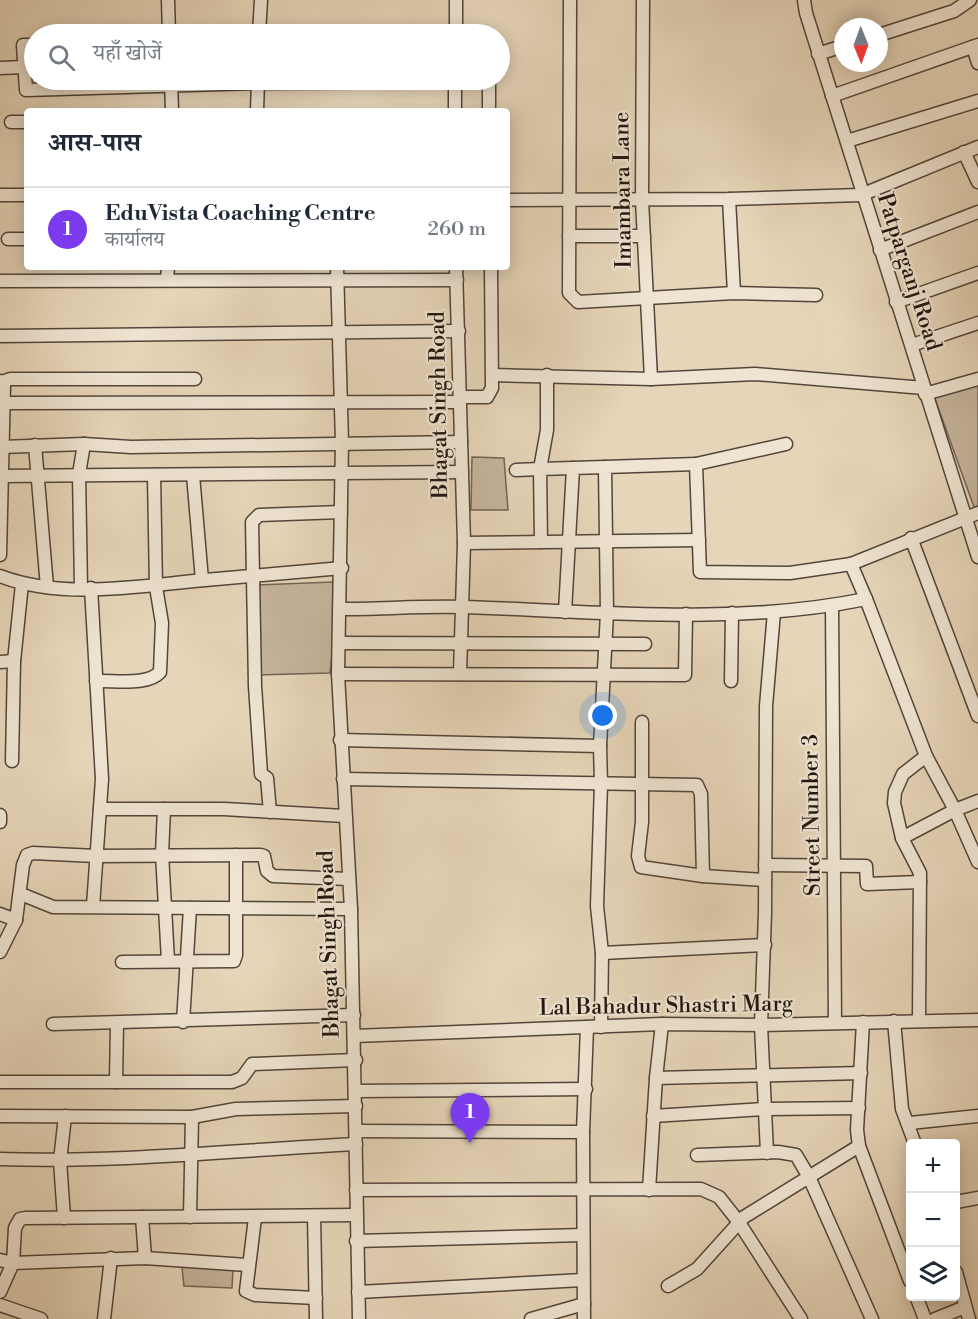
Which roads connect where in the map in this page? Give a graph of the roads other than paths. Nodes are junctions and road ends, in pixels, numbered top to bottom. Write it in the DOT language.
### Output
graph roads {
  1 [pos="168,0"];
  2 [pos="261,0"];
  3 [pos="456,0"];
  4 [pos="570,0"];
  5 [pos="643,0"];
  6 [pos="804,0"];
  7 [pos="970,0"];
  8 [pos="169,24"];
  9 [pos="260,24"];
  10 [pos="456,24"];
  11 [pos="888,31"];
  12 [pos="976,46"];
  13 [pos="834,49"];
  14 [pos="818,54"];
  15 [pos="978,63"];
  16 [pos="24,67"];
  17 [pos="0,68"];
  18 [pos="171,90"];
  19 [pos="258,90"];
  20 [pos="455,90"];
  21 [pos="489,90"];
  22 [pos="832,96"];
  23 [pos="978,101"];
  24 [pos="172,108"];
  25 [pos="257,108"];
  26 [pos="455,108"];
  27 [pos="489,108"];
  28 [pos="11,122"];
  29 [pos="24,122"];
  30 [pos="847,141"];
  31 [pos="978,147"];
  32 [pos="964,152"];
  33 [pos="978,182"];
  34 [pos="0,195"];
  35 [pos="24,195"];
  36 [pos="861,195"];
  37 [pos="729,199"];
  38 [pos="510,200"];
  39 [pos="570,200"];
  40 [pos="642,200"];
  41 [pos="978,212"];
  42 [pos="569,236"];
  43 [pos="644,236"];
  44 [pos="8,239"];
  45 [pos="24,239"];
  46 [pos="880,250"];
  47 [pos="168,270"];
  48 [pos="491,270"];
  49 [pos="337,273"];
  50 [pos="456,273"];
  51 [pos="978,273"];
  52 [pos="167,280"];
  53 [pos="0,281"];
  54 [pos="734,293"];
  55 [pos="816,296"];
  56 [pos="646,299"];
  57 [pos="896,302"];
  58 [pos="978,323"];
  59 [pos="338,330"];
  60 [pos="459,331"];
  61 [pos="0,336"];
  62 [pos="912,345"];
  63 [pos="493,375"];
  64 [pos="547,375"];
  65 [pos="195,379"];
  66 [pos="651,379"];
  67 [pos="978,379"];
  68 [pos="1,381"];
  69 [pos="924,391"];
  70 [pos="460,399"];
  71 [pos="340,402"];
  72 [pos="3,403"];
  73 [pos="342,442"];
  74 [pos="461,442"];
  75 [pos="84,444"];
  76 [pos="786,444"];
  77 [pos="35,445"];
  78 [pos="2,447"];
  79 [pos="696,464"];
  80 [pos="605,467"];
  81 [pos="573,468"];
  82 [pos="540,469"];
  83 [pos="516,470"];
  84 [pos="462,472"];
  85 [pos="79,474"];
  86 [pos="341,474"];
  87 [pos="153,475"];
  88 [pos="193,475"];
  89 [pos="1,476"];
  90 [pos="38,476"];
  91 [pos="0,509"];
  92 [pos="341,512"];
  93 [pos="978,513"];
  94 [pos="965,518"];
  95 [pos="911,538"];
  96 [pos="699,540"];
  97 [pos="568,541"];
  98 [pos="604,541"];
  99 [pos="541,542"];
  100 [pos="464,543"];
  101 [pos="0,555"];
  102 [pos="978,557"];
  103 [pos="851,564"];
  104 [pos="342,568"];
  105 [pos="0,576"];
  106 [pos="252,577"];
  107 [pos="202,580"];
  108 [pos="22,585"];
  109 [pos="47,587"];
  110 [pos="156,587"];
  111 [pos="86,588"];
  112 [pos="866,600"];
  113 [pos="832,606"];
  114 [pos="460,607"];
  115 [pos="340,609"];
  116 [pos="565,612"];
  117 [pos="774,612"];
  118 [pos="607,613"];
  119 [pos="732,613"];
  120 [pos="686,614"];
  121 [pos="459,642"];
  122 [pos="339,643"];
  123 [pos="605,643"];
  124 [pos="645,644"];
  125 [pos="14,661"];
  126 [pos="0,662"];
  127 [pos="460,673"];
  128 [pos="338,674"];
  129 [pos="604,676"];
  130 [pos="96,681"];
  131 [pos="731,681"];
  132 [pos="978,716"];
  133 [pos="642,722"];
  134 [pos="340,740"];
  135 [pos="600,746"];
  136 [pos="926,756"];
  137 [pos="12,761"];
  138 [pos="343,779"];
  139 [pos="642,782"];
  140 [pos="601,784"];
  141 [pos="978,801"];
  142 [pos="164,808"];
  143 [pos="100,809"];
  144 [pos="955,810"];
  145 [pos="270,812"];
  146 [pos="0,815"];
  147 [pos="344,816"];
  148 [pos="0,822"];
  149 [pos="902,838"];
  150 [pos="162,854"];
  151 [pos="236,855"];
  152 [pos="96,856"];
  153 [pos="978,862"];
  154 [pos="765,865"];
  155 [pos="833,867"];
  156 [pos="703,876"];
  157 [pos="349,879"];
  158 [pos="765,880"];
  159 [pos="920,882"];
  160 [pos="21,894"];
  161 [pos="93,906"];
  162 [pos="164,907"];
  163 [pos="190,908"];
  164 [pos="236,908"];
  165 [pos="351,909"];
  166 [pos="0,914"];
  167 [pos="16,920"];
  168 [pos="765,945"];
  169 [pos="0,952"];
  170 [pos="602,953"];
  171 [pos="168,961"];
  172 [pos="122,962"];
  173 [pos="184,962"];
  174 [pos="354,1016"];
  175 [pos="978,1020"];
  176 [pos="894,1021"];
  177 [pos="919,1021"];
  178 [pos="183,1022"];
  179 [pos="863,1022"];
  180 [pos="117,1023"];
  181 [pos="835,1023"];
  182 [pos="53,1024"];
  183 [pos="662,1024"];
  184 [pos="761,1025"];
  185 [pos="587,1027"];
  186 [pos="601,1027"];
  187 [pos="354,1036"];
  188 [pos="356,1060"];
  189 [pos="861,1073"];
  190 [pos="764,1075"];
  191 [pos="656,1078"];
  192 [pos="0,1082"];
  193 [pos="116,1082"];
  194 [pos="586,1089"];
  195 [pos="355,1091"];
  196 [pos="356,1106"];
  197 [pos="859,1108"];
  198 [pos="765,1109"];
  199 [pos="0,1116"];
  200 [pos="65,1116"];
  201 [pos="653,1116"];
  202 [pos="978,1116"];
  203 [pos="192,1117"];
  204 [pos="910,1123"];
  205 [pos="356,1131"];
  206 [pos="583,1132"];
  207 [pos="914,1139"];
  208 [pos="356,1144"];
  209 [pos="859,1146"];
  210 [pos="767,1153"];
  211 [pos="193,1155"];
  212 [pos="697,1155"];
  213 [pos="0,1159"];
  214 [pos="60,1161"];
  215 [pos="809,1177"];
  216 [pos="584,1189"];
  217 [pos="356,1190"];
  218 [pos="650,1190"];
  219 [pos="978,1198"];
  220 [pos="960,1201"];
  221 [pos="356,1215"];
  222 [pos="314,1216"];
  223 [pos="142,1217"];
  224 [pos="190,1217"];
  225 [pos="64,1218"];
  226 [pos="255,1218"];
  227 [pos="738,1221"];
  228 [pos="583,1235"];
  229 [pos="356,1241"];
  230 [pos="111,1258"];
  231 [pos="145,1258"];
  232 [pos="6,1262"];
  233 [pos="248,1265"];
  234 [pos="906,1270"];
  235 [pos="583,1280"];
  236 [pos="960,1284"];
  237 [pos="668,1286"];
  238 [pos="0,1292"];
  239 [pos="358,1292"];
  240 [pos="316,1298"];
  241 [pos="918,1301"];
  242 [pos="584,1304"];
  243 [pos="0,1305"];
  244 [pos="969,1312"];
  245 [pos="41,1319"];
  246 [pos="104,1319"];
  247 [pos="316,1319"];
  248 [pos="359,1319"];
  249 [pos="531,1319"];
  250 [pos="584,1319"];
  251 [pos="801,1319"];
  252 [pos="872,1319"];
  253 [pos="925,1319"];
  254 [pos="935,1319"];
  1 -- 8 [label="street"];
  2 -- 9 [label="street"];
  3 -- 10 [label="street"];
  4 -- 39 [label="street"];
  5 -- 40 [label="street, Imambara Lane"];
  6 -- 14 [label="street, Patparganj Road"];
  7 -- 11 [label="street"];
  12 -- 15 [label="street"];
  12 -- 22 [label="street"];
  13 -- 14 [label="street"];
  14 -- 22 [label="street, Patparganj Road"];
  16 -- 17 [label="street"];
  18 -- 24 [label="street"];
  19 -- 25 [label="street"];
  20 -- 26 [label="street"];
  21 -- 27 [label="street"];
  22 -- 30 [label="street, Patparganj Road"];
  23 -- 30 [label="street"];
  28 -- 29 [label="street"];
  30 -- 36 [label="street, Patparganj Road"];
  31 -- 32 [label="street"];
  32 -- 33 [label="street"];
  32 -- 36 [label="street"];
  34 -- 35 [label="street"];
  36 -- 37 [label="street"];
  36 -- 46 [label="street, Patparganj Road"];
  37 -- 40 [label="street"];
  37 -- 54 [label="street"];
  38 -- 39 [label="street"];
  39 -- 40 [label="street"];
  39 -- 42 [label="street"];
  40 -- 43 [label="street, Imambara Lane"];
  41 -- 46 [label="street"];
  42 -- 43 [label="street"];
  42 -- 56 [label="street"];
  43 -- 56 [label="street, Imambara Lane"];
  44 -- 45 [label="street"];
  46 -- 57 [label="street, Patparganj Road"];
  47 -- 52 [label="street"];
  48 -- 63 [label="street"];
  49 -- 50 [label="street"];
  49 -- 52 [label="street"];
  49 -- 59 [label="street, Bhagat Singh Road"];
  50 -- 60 [label="street, Bhagat Singh Road"];
  51 -- 57 [label="street"];
  52 -- 53 [label="street"];
  54 -- 55 [label="street"];
  54 -- 56 [label="street"];
  56 -- 66 [label="street, Imambara Lane"];
  57 -- 62 [label="street, Patparganj Road"];
  58 -- 62 [label="street"];
  59 -- 60 [label="street"];
  59 -- 61 [label="street"];
  59 -- 71 [label="street, Bhagat Singh Road"];
  60 -- 70 [label="street, Bhagat Singh Road"];
  62 -- 69 [label="street, Patparganj Road"];
  63 -- 64 [label="street"];
  63 -- 70 [label="street"];
  64 -- 66 [label="street"];
  64 -- 82 [label="street"];
  65 -- 68 [label="street"];
  66 -- 69 [label="street"];
  67 -- 69 [label="street"];
  68 -- 72 [label="street"];
  69 -- 94 [label="street, Patparganj Road"];
  70 -- 71 [label="street"];
  70 -- 74 [label="street, Bhagat Singh Road"];
  71 -- 72 [label="street"];
  71 -- 73 [label="street, Bhagat Singh Road"];
  72 -- 78 [label="street"];
  73 -- 74 [label="street"];
  73 -- 75 [label="street"];
  73 -- 86 [label="street, Bhagat Singh Road"];
  74 -- 84 [label="street, Bhagat Singh Road"];
  75 -- 77 [label="street"];
  75 -- 85 [label="street"];
  76 -- 79 [label="street"];
  77 -- 78 [label="street"];
  77 -- 90 [label="street"];
  78 -- 89 [label="street"];
  79 -- 80 [label="street"];
  79 -- 96 [label="street"];
  80 -- 81 [label="street"];
  80 -- 98 [label="street"];
  81 -- 82 [label="street"];
  81 -- 97 [label="street"];
  82 -- 83 [label="street"];
  82 -- 99 [label="street"];
  84 -- 86 [label="street"];
  84 -- 100 [label="street, Bhagat Singh Road"];
  85 -- 87 [label="street"];
  85 -- 90 [label="street"];
  85 -- 111 [label="street"];
  86 -- 88 [label="street"];
  86 -- 92 [label="street, Bhagat Singh Road"];
  87 -- 88 [label="street"];
  87 -- 110 [label="street"];
  88 -- 107 [label="street"];
  89 -- 90 [label="street"];
  89 -- 91 [label="street"];
  90 -- 109 [label="street"];
  91 -- 101 [label="street"];
  92 -- 104 [label="street, Bhagat Singh Road"];
  92 -- 106 [label="street"];
  93 -- 94 [label="street"];
  94 -- 95 [label="street"];
  94 -- 102 [label="street, Patparganj Road"];
  95 -- 103 [label="street"];
  95 -- 132 [label="street"];
  96 -- 98 [label="street"];
  96 -- 103 [label="street"];
  97 -- 98 [label="street"];
  97 -- 99 [label="street"];
  97 -- 116 [label="street"];
  98 -- 118 [label="street"];
  99 -- 100 [label="street"];
  100 -- 114 [label="street, Bhagat Singh Road"];
  103 -- 112 [label="street"];
  104 -- 106 [label="street"];
  104 -- 115 [label="street, Bhagat Singh Road"];
  105 -- 108 [label="street"];
  106 -- 107 [label="street"];
  106 -- 145 [label="street"];
  107 -- 110 [label="street"];
  108 -- 109 [label="street"];
  108 -- 125 [label="street"];
  109 -- 111 [label="street"];
  110 -- 111 [label="street"];
  110 -- 130 [label="street"];
  111 -- 130 [label="street"];
  112 -- 113 [label="street"];
  112 -- 136 [label="street"];
  113 -- 117 [label="street"];
  113 -- 155 [label="street, Street Number 3"];
  114 -- 115 [label="street"];
  114 -- 116 [label="street"];
  114 -- 121 [label="street, Bhagat Singh Road"];
  115 -- 122 [label="street, Bhagat Singh Road"];
  116 -- 118 [label="street"];
  117 -- 119 [label="street"];
  117 -- 154 [label="street"];
  118 -- 120 [label="street"];
  118 -- 123 [label="street"];
  119 -- 120 [label="street"];
  119 -- 131 [label="street"];
  120 -- 129 [label="street"];
  121 -- 122 [label="street"];
  121 -- 123 [label="street"];
  121 -- 127 [label="street, Bhagat Singh Road"];
  122 -- 128 [label="street, Bhagat Singh Road"];
  123 -- 124 [label="street"];
  123 -- 129 [label="street"];
  125 -- 126 [label="street"];
  125 -- 137 [label="street"];
  127 -- 128 [label="street"];
  127 -- 129 [label="street"];
  128 -- 134 [label="street, Bhagat Singh Road"];
  129 -- 135 [label="street"];
  130 -- 143 [label="street"];
  133 -- 139 [label="street"];
  134 -- 135 [label="street"];
  134 -- 138 [label="street, Bhagat Singh Road"];
  135 -- 140 [label="street"];
  136 -- 144 [label="street"];
  136 -- 149 [label="street"];
  138 -- 140 [label="street"];
  138 -- 147 [label="street, Bhagat Singh Road"];
  139 -- 140 [label="street"];
  139 -- 156 [label="street"];
  139 -- 156 [label="street"];
  140 -- 170 [label="street"];
  141 -- 144 [label="street"];
  142 -- 143 [label="street"];
  142 -- 145 [label="street"];
  142 -- 150 [label="street"];
  143 -- 152 [label="street"];
  144 -- 149 [label="street"];
  144 -- 153 [label="street"];
  145 -- 147 [label="street"];
  146 -- 148 [label="street"];
  147 -- 157 [label="street, Bhagat Singh Road"];
  149 -- 159 [label="street"];
  150 -- 151 [label="street"];
  150 -- 152 [label="street"];
  150 -- 162 [label="street"];
  151 -- 157 [label="street"];
  151 -- 164 [label="street"];
  152 -- 160 [label="street"];
  152 -- 161 [label="street"];
  154 -- 155 [label="street"];
  154 -- 158 [label="street"];
  155 -- 159 [label="street"];
  155 -- 181 [label="street, Street Number 3"];
  156 -- 158 [label="street"];
  157 -- 165 [label="street, Bhagat Singh Road"];
  158 -- 168 [label="street"];
  159 -- 177 [label="street"];
  160 -- 161 [label="street"];
  160 -- 167 [label="street"];
  161 -- 162 [label="street"];
  162 -- 163 [label="street"];
  162 -- 171 [label="street"];
  163 -- 164 [label="street"];
  163 -- 173 [label="street"];
  164 -- 165 [label="street"];
  164 -- 173 [label="street"];
  165 -- 174 [label="street, Bhagat Singh Road"];
  166 -- 167 [label="street"];
  167 -- 169 [label="street"];
  168 -- 170 [label="street"];
  168 -- 184 [label="street"];
  170 -- 186 [label="street"];
  171 -- 172 [label="street"];
  171 -- 173 [label="street"];
  173 -- 178 [label="street"];
  174 -- 178 [label="street"];
  174 -- 187 [label="street, Bhagat Singh Road"];
  175 -- 177 [label="street, Lal Bahadur Shastri Marg"];
  176 -- 177 [label="street, Lal Bahadur Shastri Marg"];
  176 -- 179 [label="street, Lal Bahadur Shastri Marg"];
  176 -- 204 [label="street"];
  178 -- 180 [label="street"];
  179 -- 181 [label="street, Lal Bahadur Shastri Marg"];
  179 -- 189 [label="street"];
  180 -- 182 [label="street"];
  180 -- 193 [label="street"];
  181 -- 184 [label="street, Lal Bahadur Shastri Marg"];
  183 -- 184 [label="street, Lal Bahadur Shastri Marg"];
  183 -- 186 [label="street, Lal Bahadur Shastri Marg"];
  183 -- 191 [label="street"];
  184 -- 190 [label="street"];
  185 -- 186 [label="street, Lal Bahadur Shastri Marg"];
  185 -- 187 [label="street, Lal Bahadur Shastri Marg"];
  185 -- 194 [label="street"];
  187 -- 188 [label="street, Bhagat Singh Road"];
  188 -- 193 [label="street"];
  188 -- 195 [label="street, Bhagat Singh Road"];
  189 -- 190 [label="street"];
  189 -- 197 [label="street"];
  190 -- 191 [label="street"];
  190 -- 198 [label="street"];
  191 -- 201 [label="street"];
  192 -- 193 [label="street"];
  194 -- 195 [label="street"];
  194 -- 206 [label="street"];
  195 -- 196 [label="street, Bhagat Singh Road"];
  196 -- 203 [label="street"];
  196 -- 205 [label="street, Bhagat Singh Road"];
  197 -- 198 [label="street"];
  197 -- 209 [label="street"];
  198 -- 201 [label="street"];
  198 -- 210 [label="street"];
  199 -- 200 [label="street"];
  200 -- 203 [label="street"];
  200 -- 214 [label="street"];
  201 -- 218 [label="street"];
  202 -- 204 [label="street"];
  203 -- 211 [label="street"];
  204 -- 207 [label="street"];
  205 -- 206 [label="street"];
  205 -- 208 [label="street, Bhagat Singh Road"];
  206 -- 216 [label="street"];
  208 -- 211 [label="street"];
  208 -- 217 [label="street, Bhagat Singh Road"];
  209 -- 215 [label="street"];
  209 -- 234 [label="street"];
  210 -- 212 [label="street"];
  210 -- 215 [label="street"];
  211 -- 214 [label="street"];
  211 -- 224 [label="street"];
  213 -- 214 [label="street"];
  214 -- 225 [label="street"];
  215 -- 227 [label="street"];
  215 -- 252 [label="street"];
  216 -- 217 [label="street"];
  216 -- 218 [label="street"];
  216 -- 228 [label="street"];
  217 -- 221 [label="street, Bhagat Singh Road"];
  218 -- 227 [label="street"];
  219 -- 220 [label="street"];
  221 -- 222 [label="street"];
  221 -- 229 [label="street, Bhagat Singh Road"];
  222 -- 226 [label="street"];
  222 -- 240 [label="street"];
  223 -- 224 [label="street"];
  223 -- 225 [label="street"];
  223 -- 231 [label="street"];
  224 -- 226 [label="street"];
  225 -- 232 [label="street"];
  226 -- 233 [label="street"];
  227 -- 237 [label="street"];
  227 -- 251 [label="street"];
  228 -- 229 [label="street"];
  228 -- 235 [label="street"];
  229 -- 239 [label="street, Bhagat Singh Road"];
  230 -- 231 [label="street"];
  230 -- 232 [label="street"];
  230 -- 246 [label="street"];
  231 -- 233 [label="street"];
  232 -- 238 [label="street"];
  233 -- 240 [label="street"];
  235 -- 239 [label="street"];
  235 -- 242 [label="street"];
  236 -- 244 [label="street"];
  239 -- 248 [label="street, Bhagat Singh Road"];
  240 -- 247 [label="street"];
  241 -- 253 [label="street"];
  242 -- 249 [label="street"];
  242 -- 250 [label="street"];
  243 -- 245 [label="street"];
  244 -- 254 [label="street"];
}
